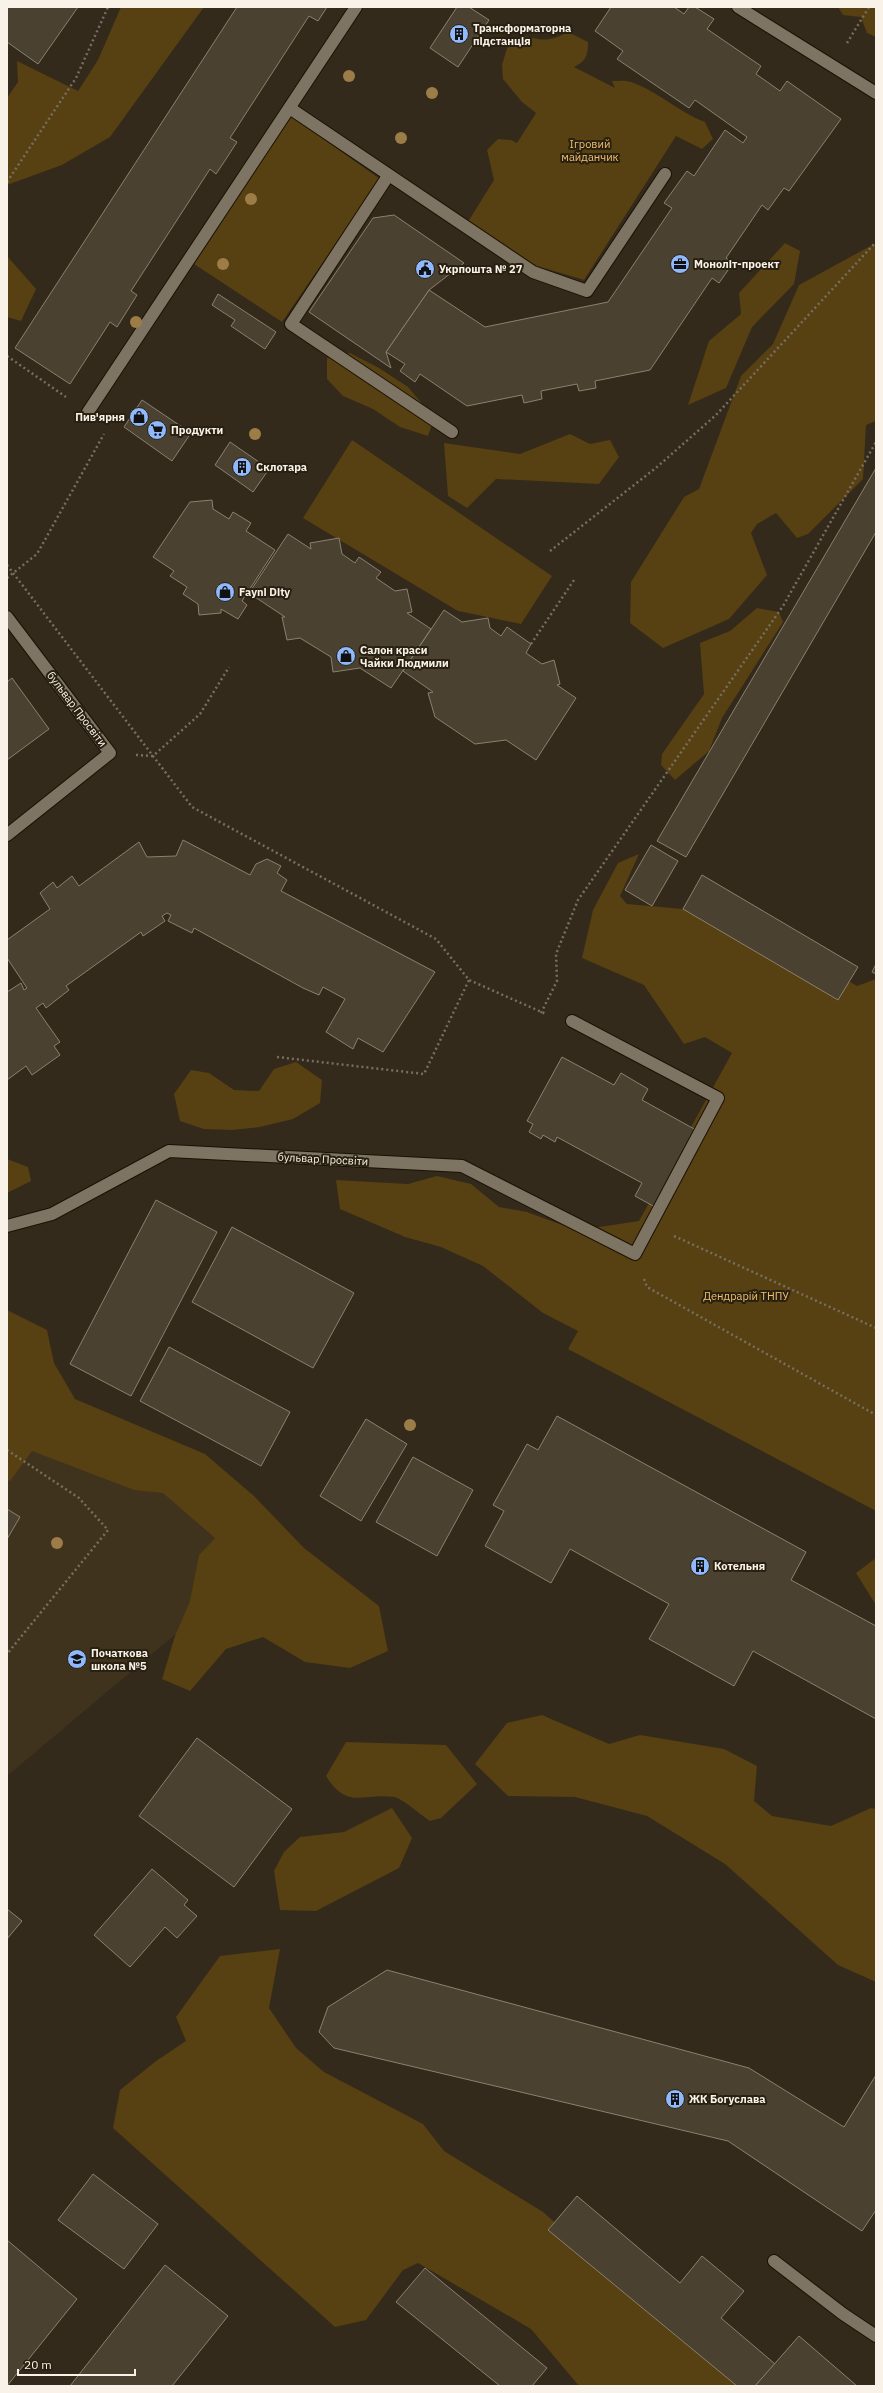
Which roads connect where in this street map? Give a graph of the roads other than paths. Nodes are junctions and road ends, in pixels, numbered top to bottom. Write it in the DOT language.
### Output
graph roads {
  1 [pos="356,7"];
  2 [pos="738,7"];
  3 [pos="876,93"];
  4 [pos="291,109"];
  5 [pos="665,174"];
  6 [pos="388,176"];
  7 [pos="88,412"];
  8 [pos="452,432"];
  9 [pos="7,618"];
  10 [pos="7,835"];
  11 [pos="572,1021"];
  12 [pos="7,1226"];
  13 [pos="774,2260"];
  14 [pos="876,2336"];
  1 -- 4 [label="street"];
  2 -- 3 [label="street"];
  4 -- 6 [label="street"];
  4 -- 7 [label="street"];
  5 -- 6 [label="street"];
  6 -- 8 [label="street"];
  9 -- 10 [label="street, бульвар Просвіти"];
  11 -- 12 [label="street, бульвар Просвіти"];
  13 -- 14 [label="street"];
}
